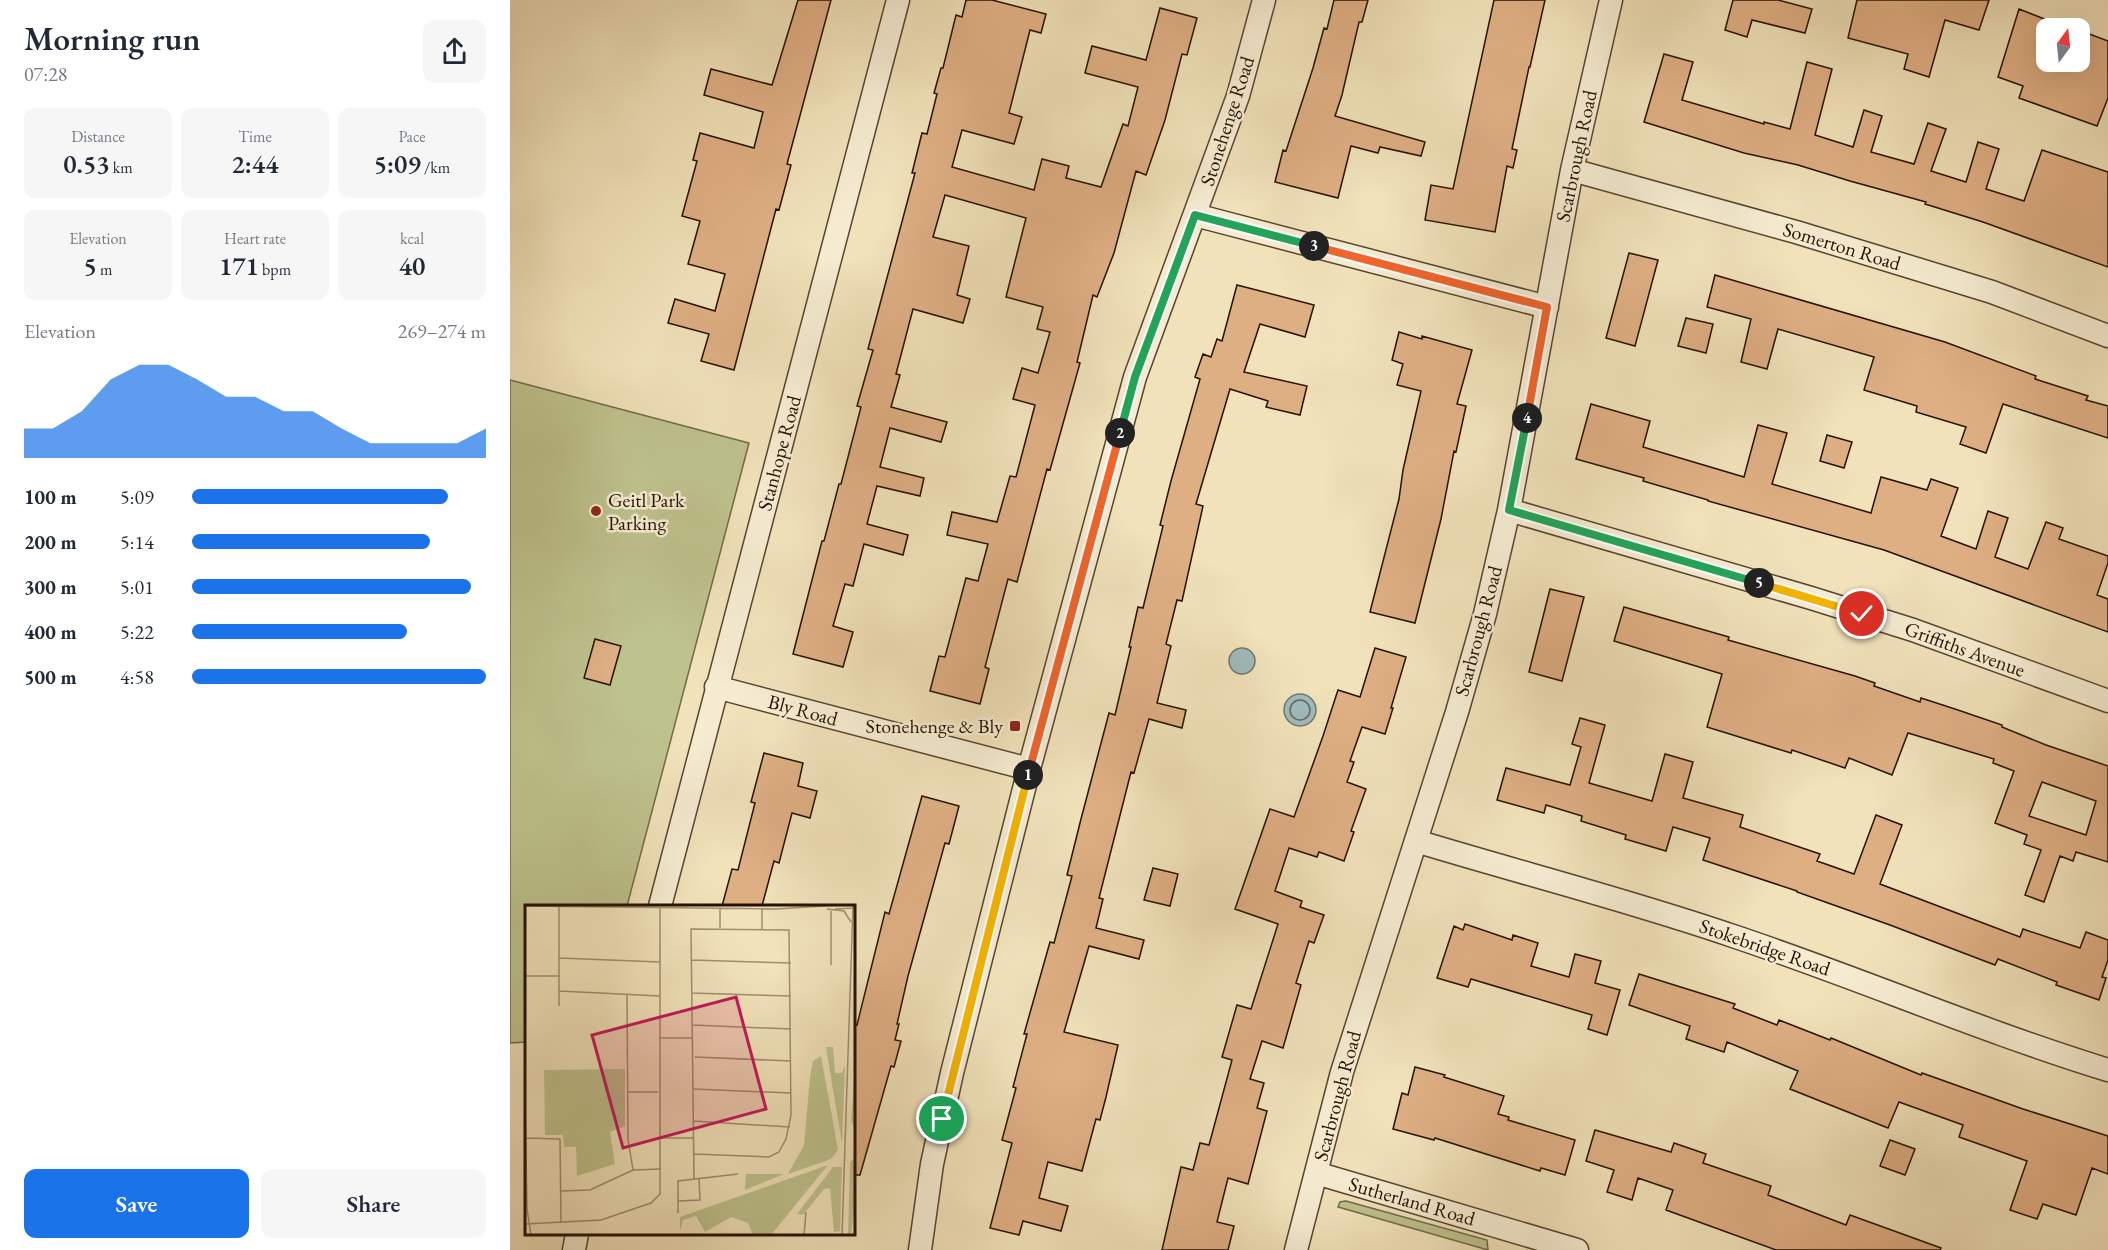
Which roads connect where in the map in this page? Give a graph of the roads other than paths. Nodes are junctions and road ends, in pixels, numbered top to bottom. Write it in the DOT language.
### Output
graph roads {
  1 [pos="898,0"];
  2 [pos="1264,0"];
  3 [pos="1611,0"];
  4 [pos="1572,170"];
  5 [pos="1195,215"];
  6 [pos="1547,307"];
  7 [pos="2108,336"];
  8 [pos="1509,510"];
  9 [pos="716,687"];
  10 [pos="2108,701"];
  11 [pos="1029,769"];
  12 [pos="1416,841"];
  13 [pos="660,905"];
  14 [pos="2108,1070"];
  15 [pos="1316,1173"];
  16 [pos="577,1235"];
  17 [pos="574,1250"];
  18 [pos="920,1250"];
  19 [pos="1296,1250"];
  20 [pos="1577,1250"];
  1 -- 9 [label="street, Stanhope Road"];
  2 -- 5 [label="street, Stonehenge Road"];
  3 -- 4 [label="street, Scarbrough Road"];
  4 -- 6 [label="street, Scarbrough Road"];
  4 -- 7 [label="street, Somerton Road"];
  5 -- 6 [label="street"];
  5 -- 11 [label="street, Stonehenge Road"];
  6 -- 8 [label="street, Scarbrough Road"];
  8 -- 10 [label="street, Griffiths Avenue"];
  8 -- 12 [label="street, Scarbrough Road"];
  9 -- 11 [label="street, Bly Road"];
  9 -- 13 [label="street, Stanhope Road"];
  11 -- 18 [label="street, Stonehenge Road"];
  12 -- 14 [label="street, Stokebridge Road"];
  12 -- 15 [label="street, Scarbrough Road"];
  15 -- 19 [label="street, Scarbrough Road"];
  15 -- 20 [label="street, Sutherland Road"];
  16 -- 17 [label="street"];
}
